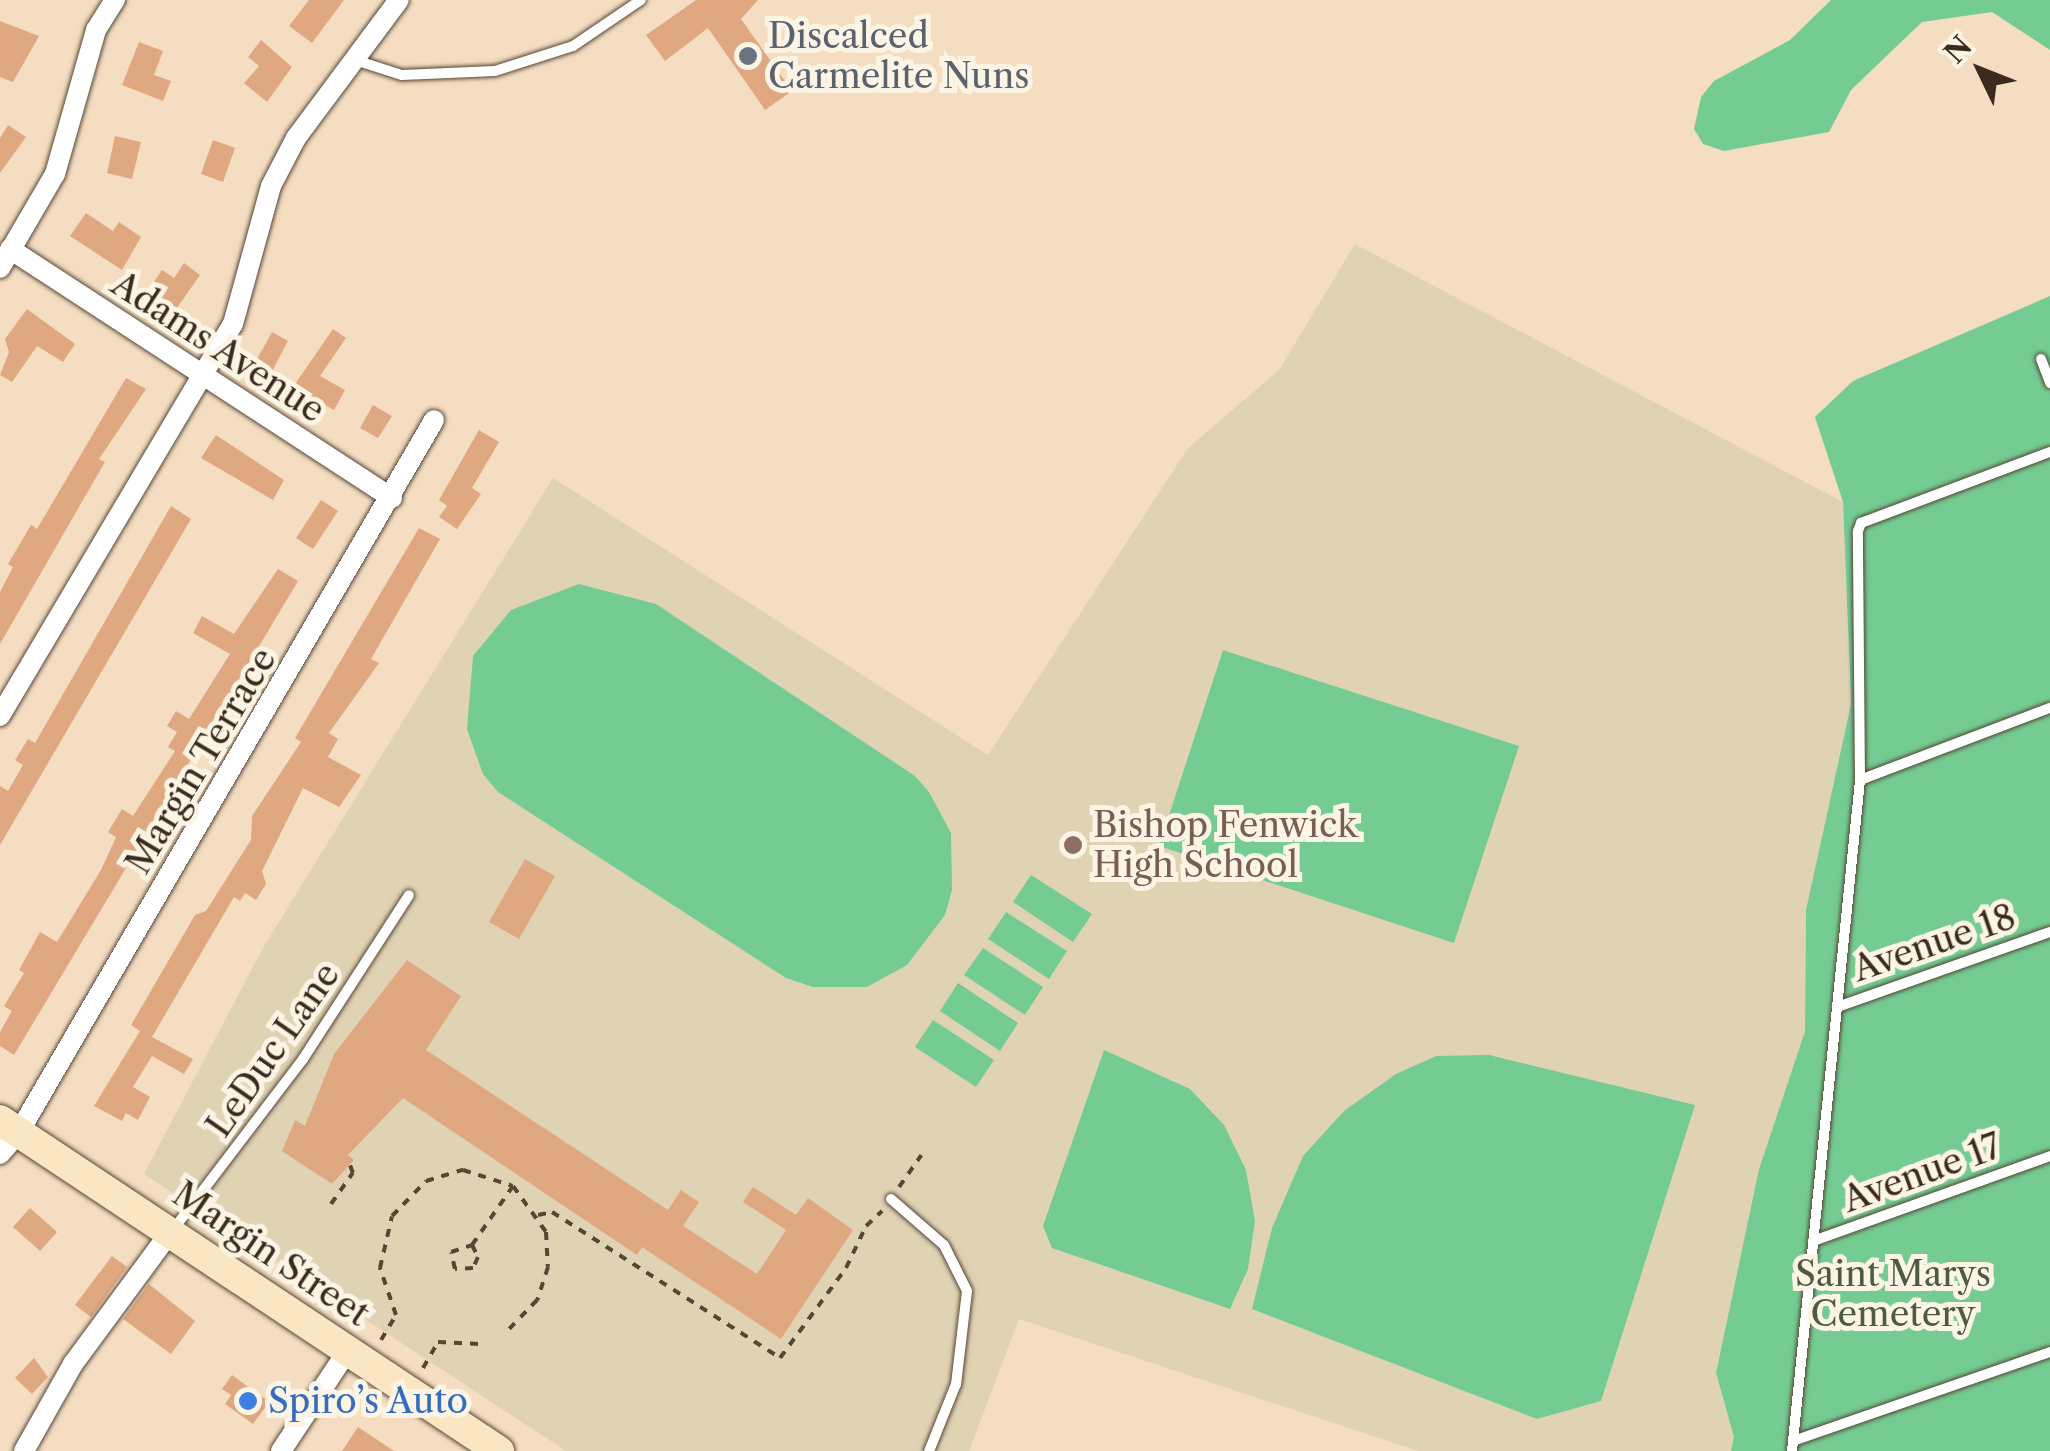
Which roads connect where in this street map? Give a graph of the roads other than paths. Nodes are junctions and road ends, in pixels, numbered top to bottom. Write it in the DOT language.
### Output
graph roads {
  1 [pos="115,0"];
  2 [pos="399,0"];
  3 [pos="641,0"];
  4 [pos="354,60"];
  5 [pos="5,258"];
  6 [pos="2041,359"];
  7 [pos="202,376"];
  8 [pos="2050,384"];
  9 [pos="434,420"];
  10 [pos="2050,452"];
  11 [pos="392,498"];
  12 [pos="2050,708"];
  13 [pos="0,716"];
  14 [pos="1860,780"];
  15 [pos="409,894"];
  16 [pos="2050,932"];
  17 [pos="1836,1007"];
  18 [pos="6,1135"];
  19 [pos="2050,1156"];
  20 [pos="891,1199"];
  21 [pos="172,1232"];
  22 [pos="1813,1241"];
  23 [pos="348,1350"];
  24 [pos="2050,1352"];
  25 [pos="1792,1446"];
  26 [pos="24,1451"];
  27 [pos="281,1451"];
  28 [pos="500,1451"];
  29 [pos="929,1451"];
  1 -- 5 [label="street"];
  2 -- 4 [label="street"];
  3 -- 4 [label="lane"];
  4 -- 7 [label="street"];
  5 -- 7 [label="street, Adams Avenue"];
  6 -- 8 [label="lane"];
  7 -- 11 [label="street, Adams Avenue"];
  7 -- 13 [label="street"];
  9 -- 11 [label="street, Margin Terrace"];
  10 -- 14 [label="lane"];
  11 -- 18 [label="street, Margin Terrace"];
  12 -- 14 [label="lane"];
  14 -- 17 [label="lane"];
  15 -- 21 [label="lane, LeDuc Lane"];
  16 -- 17 [label="lane, Avenue 18"];
  17 -- 22 [label="lane"];
  18 -- 21 [label="main road, Margin Street"];
  19 -- 22 [label="lane, Avenue 17"];
  20 -- 29 [label="lane"];
  21 -- 23 [label="main road, Margin Street"];
  21 -- 26 [label="street"];
  22 -- 25 [label="lane"];
  23 -- 27 [label="street"];
  23 -- 28 [label="main road, Margin Street"];
  24 -- 25 [label="lane"];
}
